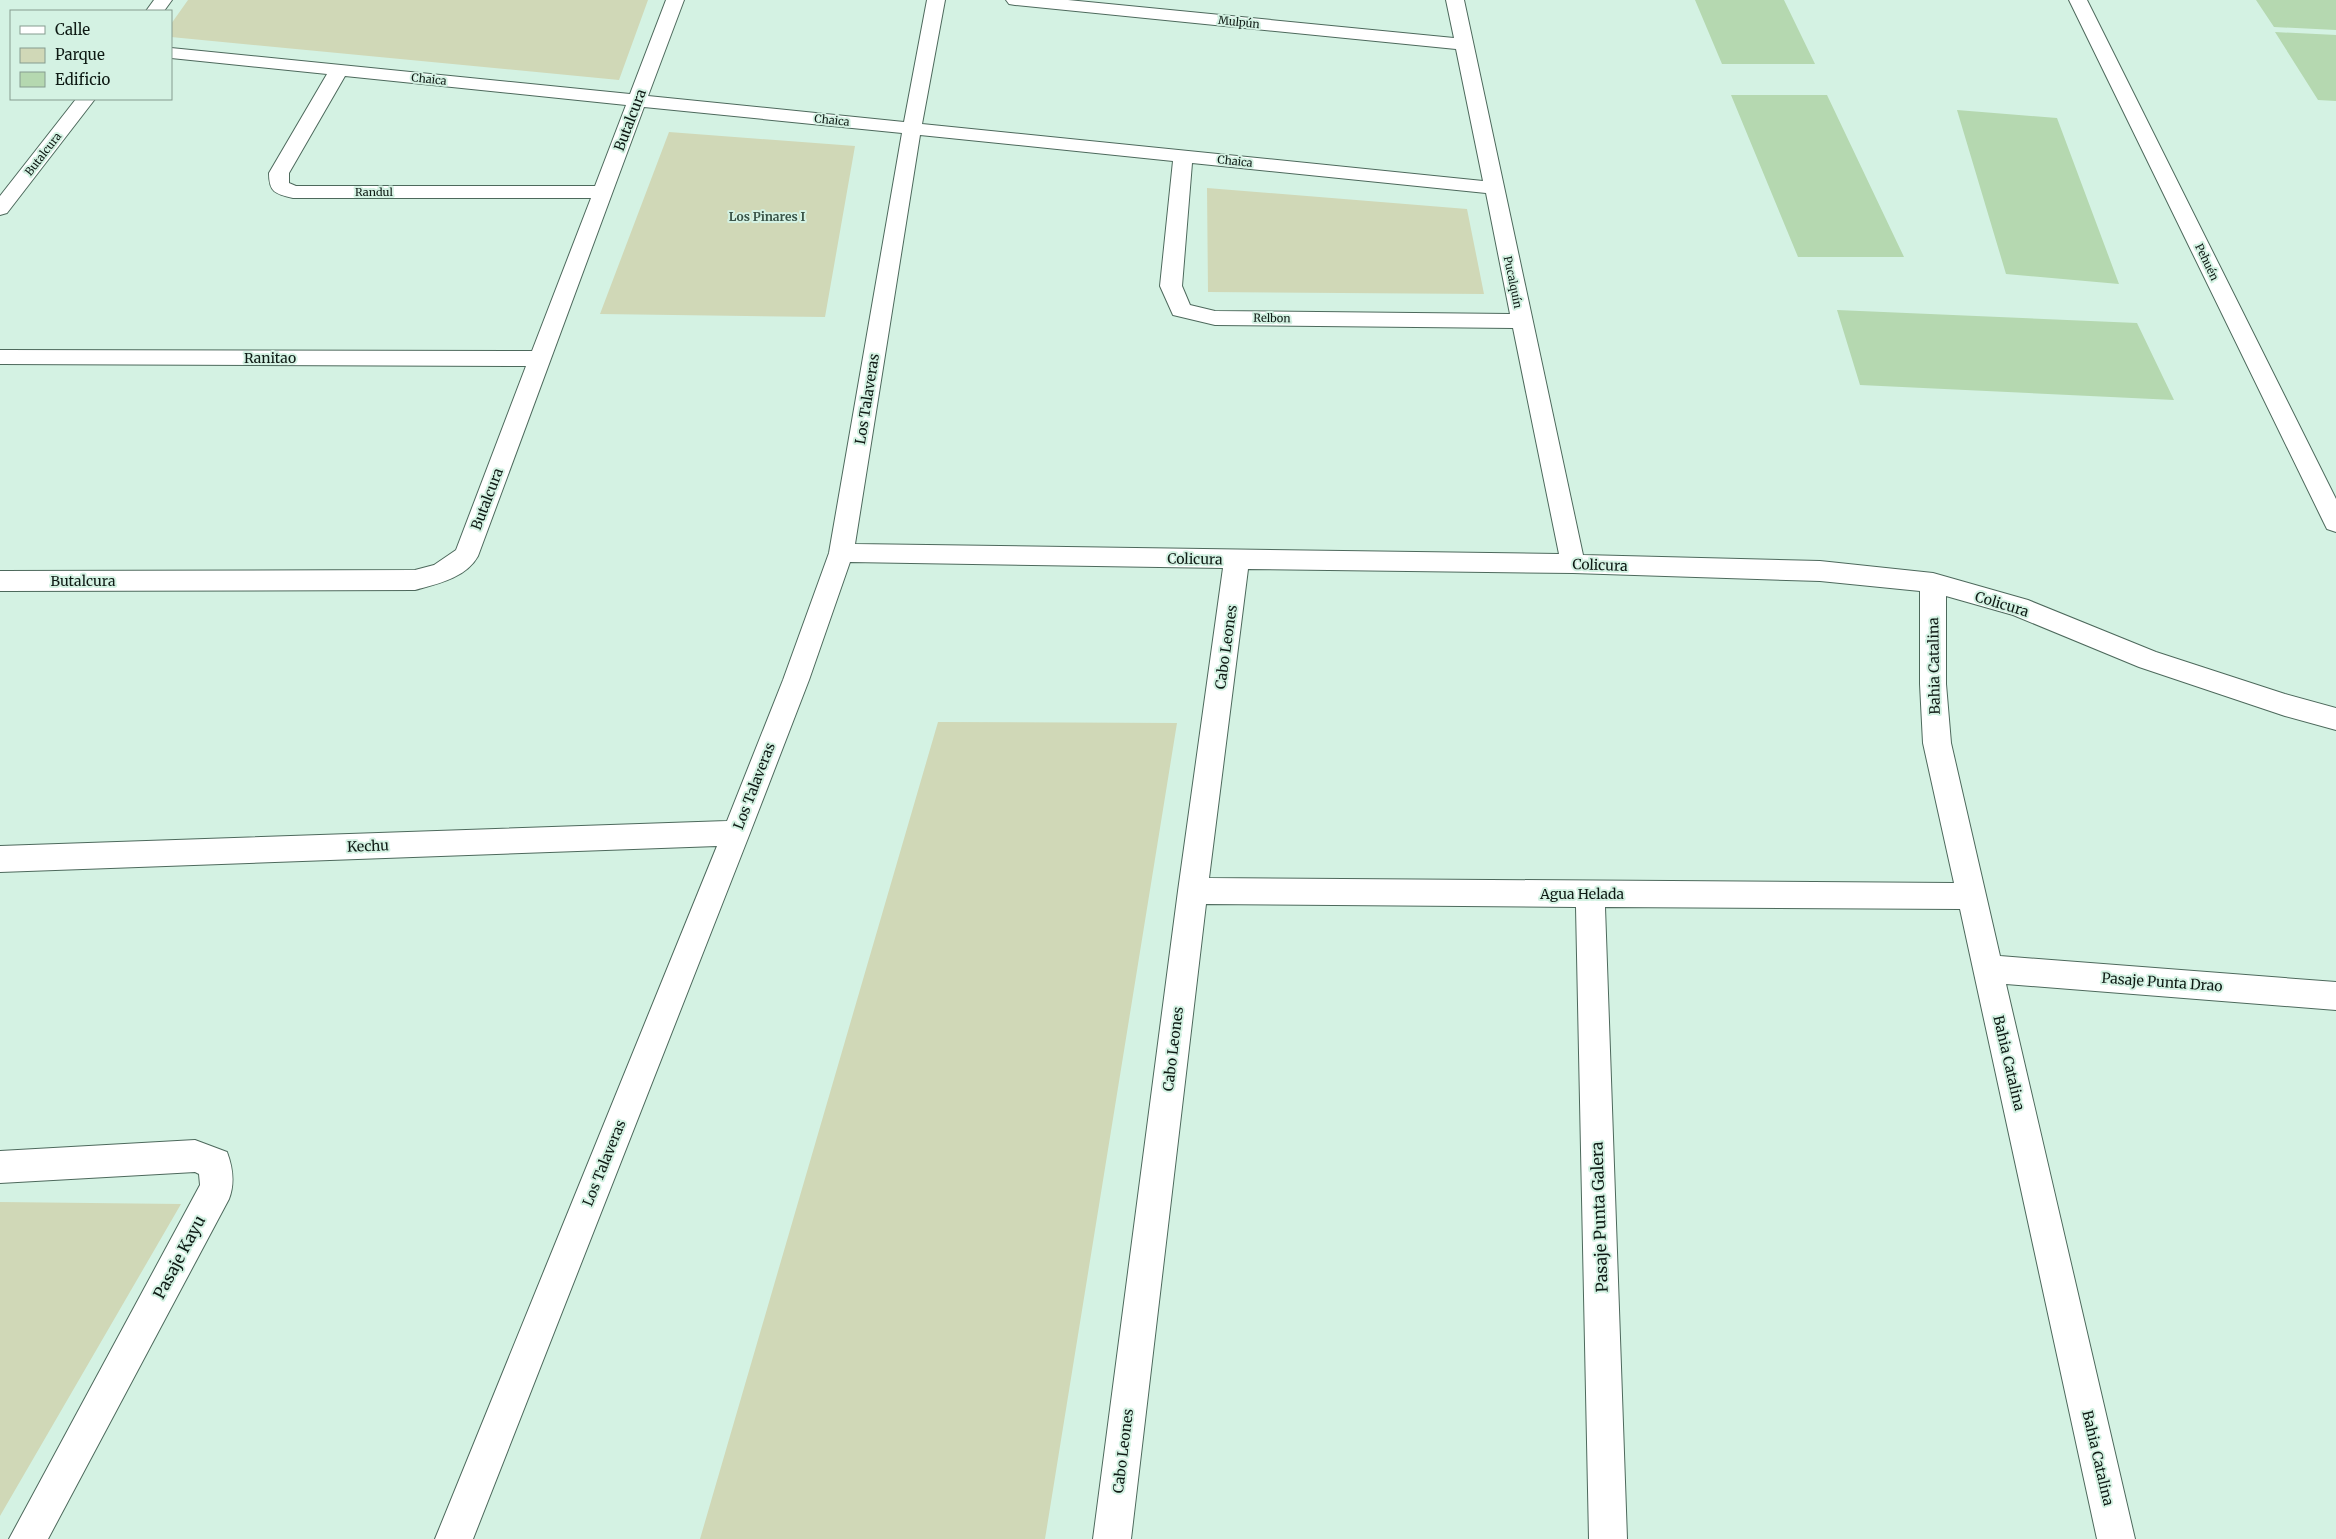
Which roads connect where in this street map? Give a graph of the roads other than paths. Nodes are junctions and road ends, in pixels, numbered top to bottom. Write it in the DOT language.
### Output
graph roads {
  1 [pos="164,0"];
  2 [pos="675,0"];
  3 [pos="936,0"];
  4 [pos="1015,0"];
  5 [pos="1455,0"];
  6 [pos="2078,0"];
  7 [pos="156,10"];
  8 [pos="1463,44"];
  9 [pos="172,53"];
  10 [pos="339,70"];
  11 [pos="85,100"];
  12 [pos="638,100"];
  13 [pos="912,128"];
  14 [pos="1184,156"];
  15 [pos="1493,188"];
  16 [pos="603,192"];
  17 [pos="0,209"];
  18 [pos="1521,321"];
  19 [pos="0,357"];
  20 [pos="540,359"];
  21 [pos="2336,523"];
  22 [pos="842,553"];
  23 [pos="1237,560"];
  24 [pos="1573,564"];
  25 [pos="0,581"];
  26 [pos="1933,583"];
  27 [pos="2336,719"];
  28 [pos="736,833"];
  29 [pos="0,859"];
  30 [pos="1193,891"];
  31 [pos="1590,894"];
  32 [pos="1972,896"];
  33 [pos="1988,969"];
  34 [pos="2336,996"];
  35 [pos="0,1167"];
  36 [pos="28,1539"];
  37 [pos="454,1539"];
  38 [pos="1112,1539"];
  39 [pos="1608,1539"];
  40 [pos="2116,1539"];
  1 -- 7 [label="street"];
  2 -- 12 [label="street, Butalcura"];
  3 -- 13 [label="street, Los Talaveras"];
  4 -- 8 [label="street, Mulpún"];
  5 -- 8 [label="street, Pucalquín"];
  6 -- 21 [label="street, Pehuén"];
  8 -- 15 [label="street, Pucalquín"];
  9 -- 10 [label="street, Chaica"];
  10 -- 12 [label="street, Chaica"];
  10 -- 16 [label="street, Randul"];
  11 -- 17 [label="street, Butalcura"];
  12 -- 13 [label="street, Chaica"];
  12 -- 16 [label="street, Butalcura"];
  13 -- 14 [label="street, Chaica"];
  13 -- 22 [label="street, Los Talaveras"];
  14 -- 15 [label="street, Chaica"];
  14 -- 18 [label="street, Relbon"];
  15 -- 18 [label="street, Pucalquín"];
  16 -- 20 [label="street, Butalcura"];
  18 -- 24 [label="street, Pucalquín"];
  19 -- 20 [label="street, Ranitao"];
  20 -- 25 [label="street, Butalcura"];
  22 -- 23 [label="street, Colicura"];
  22 -- 28 [label="street, Los Talaveras"];
  23 -- 24 [label="street, Colicura"];
  23 -- 30 [label="street, Cabo Leones"];
  24 -- 26 [label="street, Colicura"];
  26 -- 27 [label="street, Colicura"];
  26 -- 32 [label="street, Bahia Catalina"];
  28 -- 29 [label="street, Kechu"];
  28 -- 37 [label="street, Los Talaveras"];
  30 -- 31 [label="street, Agua Helada"];
  30 -- 38 [label="street, Cabo Leones"];
  31 -- 32 [label="street, Agua Helada"];
  31 -- 39 [label="street, Pasaje Punta Galera"];
  32 -- 33 [label="street, Bahia Catalina"];
  33 -- 34 [label="street, Pasaje Punta Drao"];
  33 -- 40 [label="street, Bahia Catalina"];
  35 -- 36 [label="street, Pasaje Kayu"];
}
